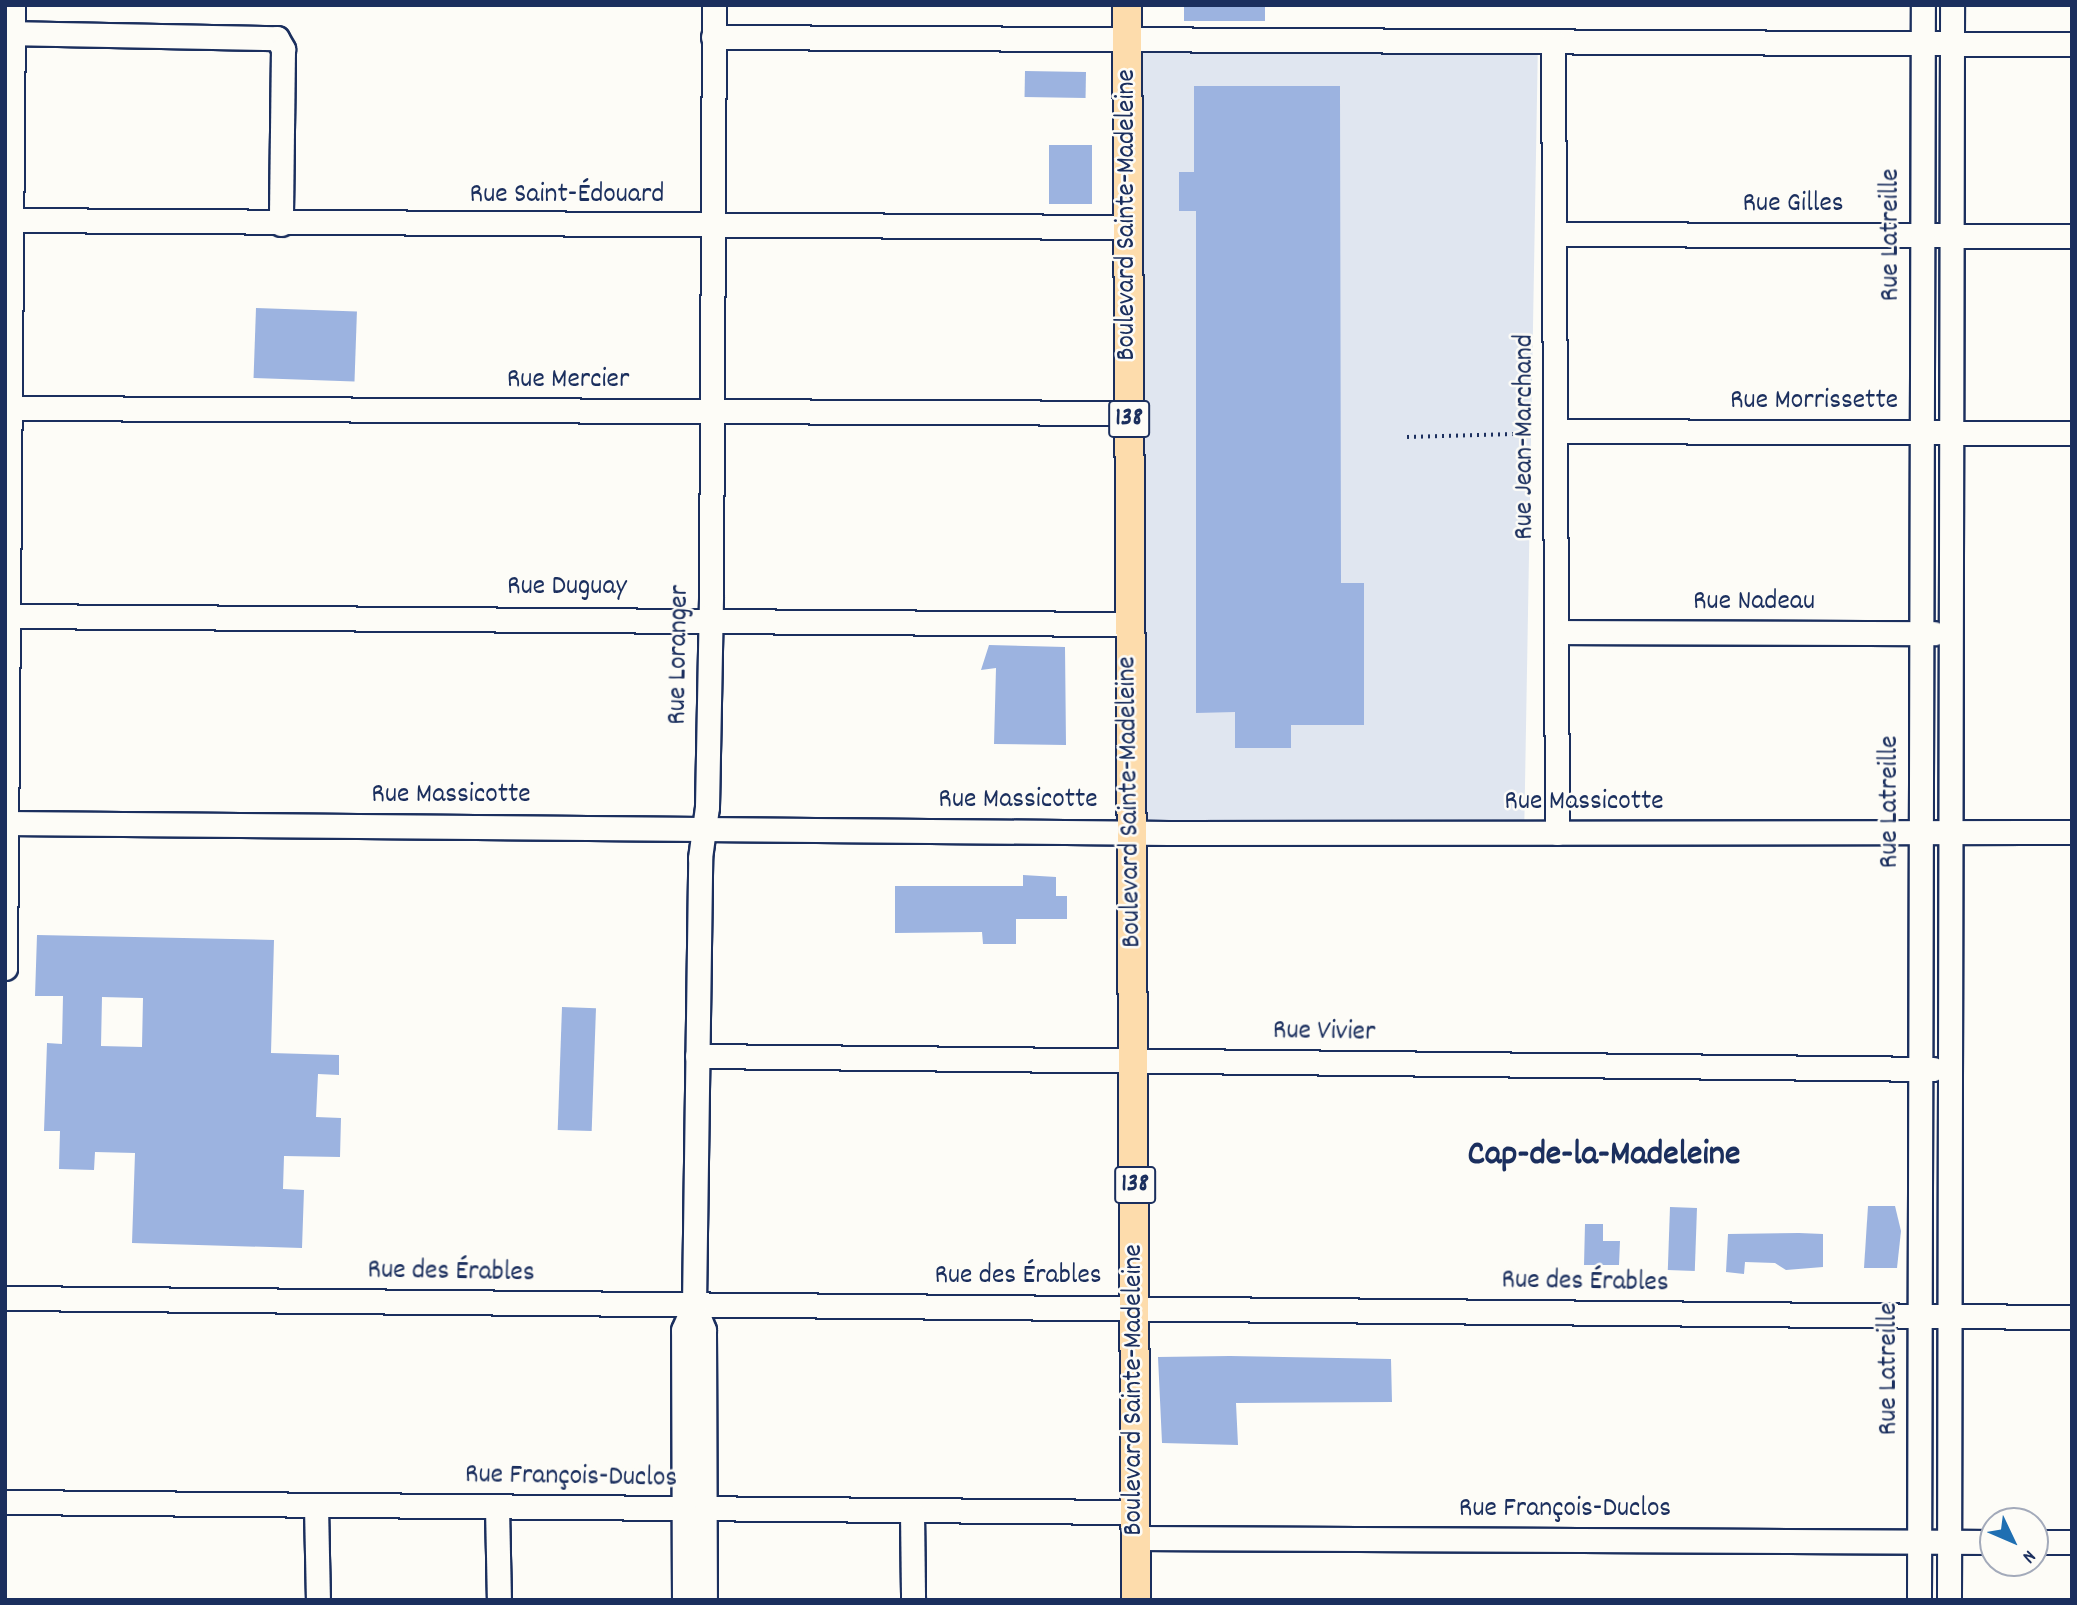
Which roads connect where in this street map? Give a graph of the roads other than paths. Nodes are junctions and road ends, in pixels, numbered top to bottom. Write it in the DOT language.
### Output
graph roads {
  1 [pos="13,5"];
  2 [pos="714,5"];
  3 [pos="1128,5"];
  4 [pos="1923,5"];
  5 [pos="1952,5"];
  6 [pos="9,33"];
  7 [pos="713,37"];
  8 [pos="1127,39"];
  9 [pos="1553,41"];
  10 [pos="1922,43"];
  11 [pos="1952,43"];
  12 [pos="2072,44"];
  13 [pos="8,220"];
  14 [pos="281,224"];
  15 [pos="713,226"];
  16 [pos="1128,226"];
  17 [pos="1555,234"];
  18 [pos="1922,235"];
  19 [pos="1952,236"];
  20 [pos="2072,236"];
  21 [pos="8,408"];
  22 [pos="712,412"];
  23 [pos="1129,413"];
  24 [pos="1556,431"];
  25 [pos="1922,433"];
  26 [pos="1951,433"];
  27 [pos="2072,433"];
  28 [pos="6,616"];
  29 [pos="710,619"];
  30 [pos="1129,624"];
  31 [pos="1557,632"];
  32 [pos="1921,633"];
  33 [pos="1951,633"];
  34 [pos="6,823"];
  35 [pos="704,828"];
  36 [pos="1131,832"];
  37 [pos="2072,832"];
  38 [pos="1557,833"];
  39 [pos="1921,833"];
  40 [pos="1951,833"];
  41 [pos="5,968"];
  42 [pos="697,1056"];
  43 [pos="1134,1061"];
  44 [pos="1920,1069"];
  45 [pos="1950,1069"];
  46 [pos="5,1298"];
  47 [pos="694,1305"];
  48 [pos="1134,1308"];
  49 [pos="1920,1315"];
  50 [pos="1950,1315"];
  51 [pos="2072,1317"];
  52 [pos="5,1502"];
  53 [pos="316,1506"];
  54 [pos="498,1507"];
  55 [pos="694,1509"];
  56 [pos="912,1511"];
  57 [pos="1136,1525"];
  58 [pos="1919,1541"];
  59 [pos="1950,1542"];
  60 [pos="1979,1542"];
  61 [pos="2049,1542"];
  62 [pos="2072,1542"];
  63 [pos="318,1600"];
  64 [pos="499,1600"];
  65 [pos="684,1600"];
  66 [pos="705,1600"];
  67 [pos="913,1600"];
  68 [pos="1136,1600"];
  69 [pos="1919,1600"];
  70 [pos="1949,1600"];
  1 -- 6 [label="street"];
  2 -- 7 [label="street, Rue Loranger"];
  3 -- 8 [label="main road, Boulevard Sainte-Madeleine / 138"];
  4 -- 10 [label="street, Rue Latreille"];
  5 -- 11 [label="street"];
  6 -- 13 [label="street"];
  6 -- 14 [label="street"];
  7 -- 8 [label="street"];
  7 -- 15 [label="street, Rue Loranger"];
  8 -- 9 [label="street"];
  8 -- 16 [label="main road, Boulevard Sainte-Madeleine / 138"];
  9 -- 10 [label="street"];
  9 -- 17 [label="street, Rue Jean-Marchand"];
  10 -- 11 [label="street"];
  10 -- 18 [label="street, Rue Latreille"];
  11 -- 12 [label="street"];
  11 -- 19 [label="street"];
  13 -- 14 [label="street, Rue Saint-Édouard"];
  13 -- 21 [label="street"];
  14 -- 15 [label="street, Rue Saint-Édouard"];
  15 -- 16 [label="street, Rue Saint-Édouard"];
  15 -- 22 [label="street, Rue Loranger"];
  16 -- 23 [label="main road, Boulevard Sainte-Madeleine / 138"];
  17 -- 18 [label="street, Rue Gilles"];
  17 -- 24 [label="street, Rue Jean-Marchand"];
  18 -- 19 [label="street, Rue Gilles"];
  18 -- 25 [label="street, Rue Latreille"];
  19 -- 20 [label="street, Rue Gilles"];
  19 -- 26 [label="street"];
  21 -- 22 [label="street, Rue Mercier"];
  21 -- 28 [label="street"];
  22 -- 23 [label="street, Rue Mercier"];
  22 -- 29 [label="street, Rue Loranger"];
  23 -- 30 [label="main road, Boulevard Sainte-Madeleine / 138"];
  24 -- 25 [label="street, Rue Morrissette"];
  24 -- 31 [label="street, Rue Jean-Marchand"];
  25 -- 26 [label="street, Rue Morrissette"];
  25 -- 32 [label="street, Rue Latreille"];
  26 -- 27 [label="street, Rue Morrissette"];
  26 -- 33 [label="street"];
  28 -- 29 [label="street, Rue Duguay"];
  28 -- 34 [label="street"];
  29 -- 30 [label="street, Rue Duguay"];
  29 -- 35 [label="street, Rue Loranger"];
  30 -- 36 [label="main road, Boulevard Sainte-Madeleine / 138"];
  31 -- 32 [label="street, Rue Nadeau"];
  31 -- 38 [label="street, Rue Jean-Marchand"];
  32 -- 33 [label="street, Rue Nadeau"];
  32 -- 39 [label="street, Rue Latreille"];
  33 -- 40 [label="street"];
  34 -- 35 [label="street, Rue Massicotte"];
  34 -- 41 [label="street"];
  35 -- 36 [label="street, Rue Massicotte"];
  35 -- 42 [label="street, Rue Loranger"];
  36 -- 38 [label="street, Rue Massicotte"];
  36 -- 43 [label="main road, Boulevard Sainte-Madeleine / 138"];
  37 -- 40 [label="street, Rue Massicotte"];
  38 -- 39 [label="street, Rue Massicotte"];
  39 -- 40 [label="street, Rue Massicotte"];
  39 -- 44 [label="street, Rue Latreille"];
  40 -- 45 [label="street"];
  42 -- 43 [label="street, Rue Vivier"];
  42 -- 47 [label="street, Rue Loranger"];
  43 -- 44 [label="street, Rue Vivier"];
  43 -- 48 [label="main road, Boulevard Sainte-Madeleine / 138"];
  44 -- 45 [label="street, Rue Vivier"];
  44 -- 49 [label="street, Rue Latreille"];
  45 -- 50 [label="street"];
  46 -- 47 [label="street, Rue des Érables"];
  47 -- 48 [label="street, Rue des Érables"];
  47 -- 55 [label="street, Rue Loranger"];
  48 -- 49 [label="street, Rue des Érables"];
  48 -- 57 [label="main road, Boulevard Sainte-Madeleine / 138"];
  49 -- 50 [label="street, Rue des Érables"];
  49 -- 58 [label="street, Rue Latreille"];
  50 -- 51 [label="street, Rue des Érables"];
  50 -- 59 [label="street"];
  52 -- 53 [label="street, Rue François-Duclos"];
  53 -- 54 [label="street, Rue François-Duclos"];
  53 -- 63 [label="street"];
  54 -- 55 [label="street, Rue François-Duclos"];
  54 -- 64 [label="street"];
  55 -- 56 [label="street, Rue François-Duclos"];
  55 -- 65 [label="street, Rue Loranger"];
  55 -- 66 [label="street, Rue Loranger"];
  56 -- 57 [label="street, Rue François-Duclos"];
  56 -- 67 [label="street"];
  57 -- 58 [label="street, Rue François-Duclos"];
  57 -- 68 [label="main road, Boulevard Sainte-Madeleine / 138"];
  58 -- 59 [label="street, Rue François-Duclos"];
  58 -- 69 [label="street, Rue Latreille"];
  59 -- 60 [label="street, Rue François-Duclos"];
  59 -- 70 [label="street"];
  61 -- 62 [label="street"];
}
